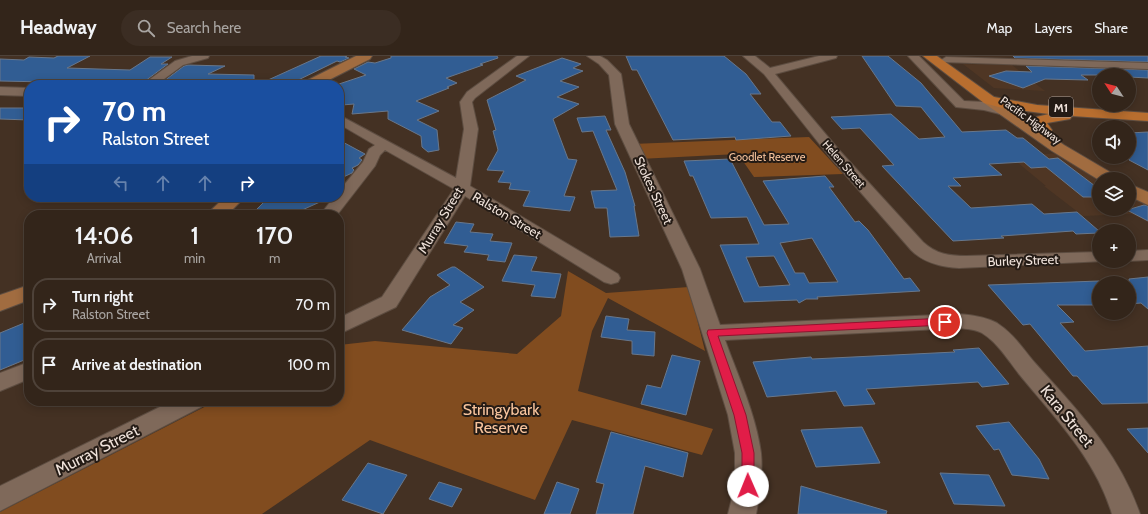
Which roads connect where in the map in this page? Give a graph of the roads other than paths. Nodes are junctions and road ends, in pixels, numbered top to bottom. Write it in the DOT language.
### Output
graph roads {
  1 [pos="204,56"];
  2 [pos="366,56"];
  3 [pos="524,56"];
  4 [pos="592,56"];
  5 [pos="748,56"];
  6 [pos="832,56"];
  7 [pos="913,56"];
  8 [pos="929,56"];
  9 [pos="943,58"];
  10 [pos="1000,59"];
  11 [pos="1148,66"];
  12 [pos="768,72"];
  13 [pos="967,75"];
  14 [pos="155,80"];
  15 [pos="319,80"];
  16 [pos="0,91"];
  17 [pos="24,92"];
  18 [pos="983,96"];
  19 [pos="1092,103"];
  20 [pos="1136,105"];
  21 [pos="1007,106"];
  22 [pos="1148,106"];
  23 [pos="1148,111"];
  24 [pos="1148,118"];
  25 [pos="344,123"];
  26 [pos="1044,130"];
  27 [pos="384,145"];
  28 [pos="1097,172"];
  29 [pos="1112,172"];
  30 [pos="1136,185"];
  31 [pos="462,188"];
  32 [pos="1148,191"];
  33 [pos="1136,193"];
  34 [pos="344,195"];
  35 [pos="1148,199"];
  36 [pos="230,202"];
  37 [pos="338,202"];
  38 [pos="222,210"];
  39 [pos="332,210"];
  40 [pos="1148,255"];
  41 [pos="1136,256"];
  42 [pos="1092,257"];
  43 [pos="947,262"];
  44 [pos="611,278"];
  45 [pos="24,294"];
  46 [pos="0,303"];
  47 [pos="344,324"];
  48 [pos="712,333"];
  49 [pos="24,372"];
  50 [pos="0,382"];
  51 [pos="184,406"];
  52 [pos="0,499"];
  53 [pos="742,514"];
  54 [pos="1126,514"];
  1 -- 14 [label="street"];
  2 -- 15 [label="main road"];
  3 -- 31 [label="street, Murray Street"];
  4 -- 48 [label="street, Stokes Street"];
  5 -- 12 [label="street, Helen Street"];
  6 -- 12 [label="street"];
  7 -- 21 [label="street"];
  8 -- 18 [label="highway, Pacific Highway"];
  9 -- 10 [label="street"];
  9 -- 13 [label="highway, Pacific Highway"];
  10 -- 11 [label="street"];
  12 -- 43 [label="street, Helen Street"];
  13 -- 19 [label="highway, M1"];
  13 -- 21 [label="highway, Pacific Highway"];
  16 -- 17 [label="street"];
  18 -- 21 [label="main road, Pacific Highway"];
  20 -- 22 [label="highway"];
  21 -- 23 [label="highway, M1"];
  21 -- 24 [label="highway"];
  21 -- 26 [label="main road, Pacific Highway"];
  21 -- 28 [label="main road, Pacific Highway"];
  24 -- 26 [label="highway"];
  25 -- 27 [label="street, Ralston Street"];
  26 -- 29 [label="main road, Pacific Highway"];
  27 -- 31 [label="street, Ralston Street"];
  27 -- 34 [label="street"];
  30 -- 32 [label="main road"];
  31 -- 44 [label="street, Ralston Street"];
  31 -- 47 [label="street, Murray Street"];
  33 -- 35 [label="main road"];
  36 -- 38 [label="main road"];
  37 -- 39 [label="street"];
  40 -- 41 [label="street"];
  42 -- 43 [label="street, Burley Street"];
  45 -- 46 [label="main road"];
  48 -- 53 [label="street, Stokes Street"];
  48 -- 54 [label="street, Kara Street"];
  49 -- 50 [label="street"];
  51 -- 52 [label="street, Murray Street"];
}
